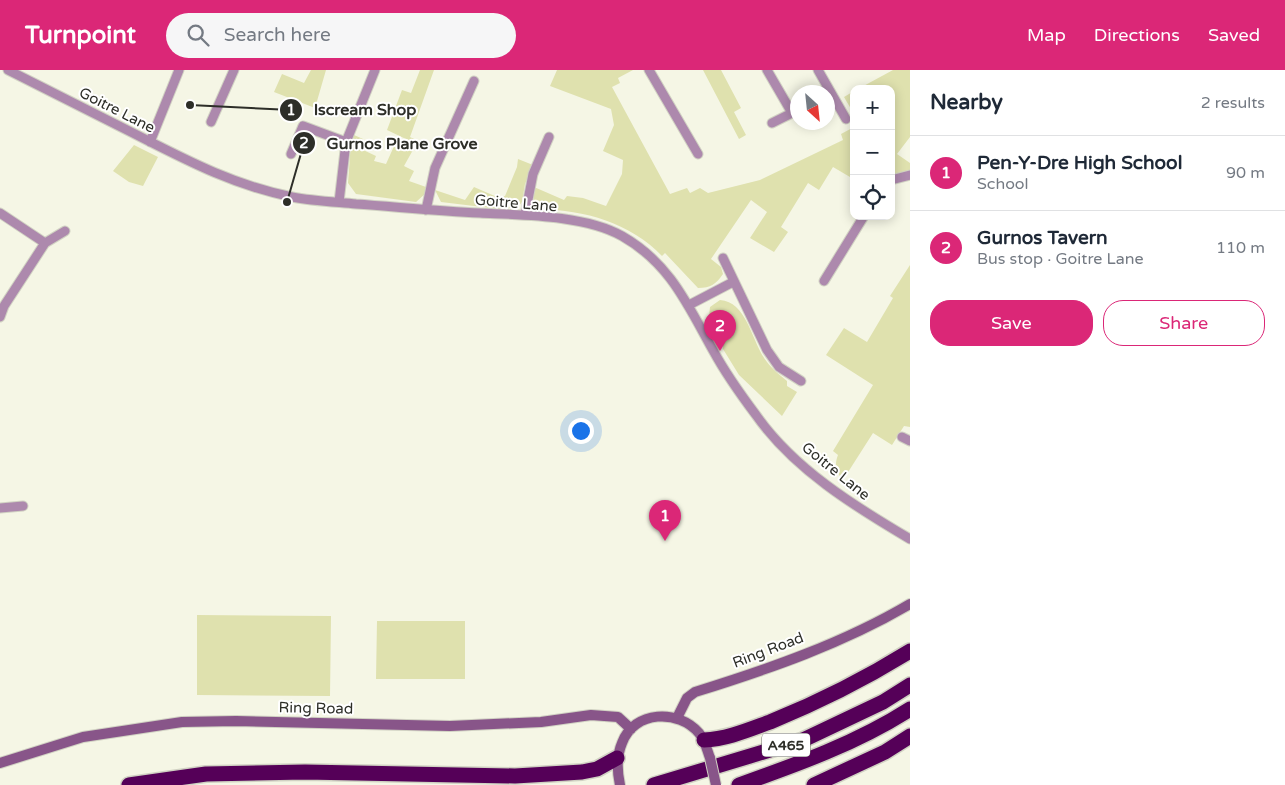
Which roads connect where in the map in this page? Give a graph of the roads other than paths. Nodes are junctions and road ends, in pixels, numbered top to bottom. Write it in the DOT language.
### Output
graph roads {
  1 [pos="8,70"];
  2 [pos="179,70"];
  3 [pos="234,70"];
  4 [pos="375,70"];
  5 [pos="649,70"];
  6 [pos="767,70"];
  7 [pos="818,70"];
  8 [pos="474,81"];
  9 [pos="825,85"];
  10 [pos="835,102"];
  11 [pos="790,106"];
  12 [pos="790,114"];
  13 [pos="846,118"];
  14 [pos="212,122"];
  15 [pos="772,123"];
  16 [pos="549,137"];
  17 [pos="150,142"];
  18 [pos="346,142"];
  19 [pos="291,154"];
  20 [pos="698,154"];
  21 [pos="910,175"];
  22 [pos="895,179"];
  23 [pos="340,202"];
  24 [pos="426,210"];
  25 [pos="0,212"];
  26 [pos="525,215"];
  27 [pos="862,220"];
  28 [pos="64,231"];
  29 [pos="45,243"];
  30 [pos="723,258"];
  31 [pos="824,281"];
  32 [pos="733,282"];
  33 [pos="689,305"];
  34 [pos="0,316"];
  35 [pos="801,382"];
  36 [pos="23,506"];
  37 [pos="0,508"];
  38 [pos="910,539"];
  39 [pos="908,605"];
  40 [pos="910,651"];
  41 [pos="910,685"];
  42 [pos="910,709"];
  43 [pos="677,718"];
  44 [pos="631,729"];
  45 [pos="910,736"];
  46 [pos="704,740"];
  47 [pos="617,758"];
  48 [pos="0,763"];
  49 [pos="620,782"];
  50 [pos="128,785"];
  51 [pos="654,785"];
  52 [pos="716,785"];
  53 [pos="739,785"];
  54 [pos="814,785"];
  1 -- 17 [label="street, Goitre Lane"];
  2 -- 17 [label="street"];
  3 -- 14 [label="street"];
  4 -- 18 [label="street"];
  5 -- 20 [label="street"];
  6 -- 11 [label="street"];
  7 -- 9 [label="street"];
  8 -- 24 [label="street"];
  10 -- 13 [label="street"];
  12 -- 15 [label="street"];
  16 -- 26 [label="street"];
  17 -- 23 [label="street, Goitre Lane"];
  18 -- 19 [label="street"];
  18 -- 23 [label="street"];
  21 -- 22 [label="street"];
  23 -- 24 [label="street, Goitre Lane"];
  24 -- 26 [label="street, Goitre Lane"];
  25 -- 29 [label="street"];
  26 -- 33 [label="street, Goitre Lane"];
  27 -- 31 [label="street"];
  28 -- 29 [label="street"];
  29 -- 34 [label="street"];
  30 -- 32 [label="street"];
  32 -- 33 [label="street"];
  32 -- 35 [label="street"];
  33 -- 38 [label="street, Goitre Lane"];
  36 -- 37 [label="street"];
  39 -- 43 [label="street, Ring Road"];
  40 -- 46 [label="highway"];
  41 -- 51 [label="highway, A465"];
  42 -- 53 [label="highway, A465"];
  43 -- 44 [label="street"];
  43 -- 46 [label="street"];
  44 -- 47 [label="street"];
  44 -- 48 [label="street, Ring Road"];
  45 -- 54 [label="highway"];
  46 -- 52 [label="street, bridge"];
  47 -- 49 [label="street"];
  47 -- 50 [label="highway"];
}
